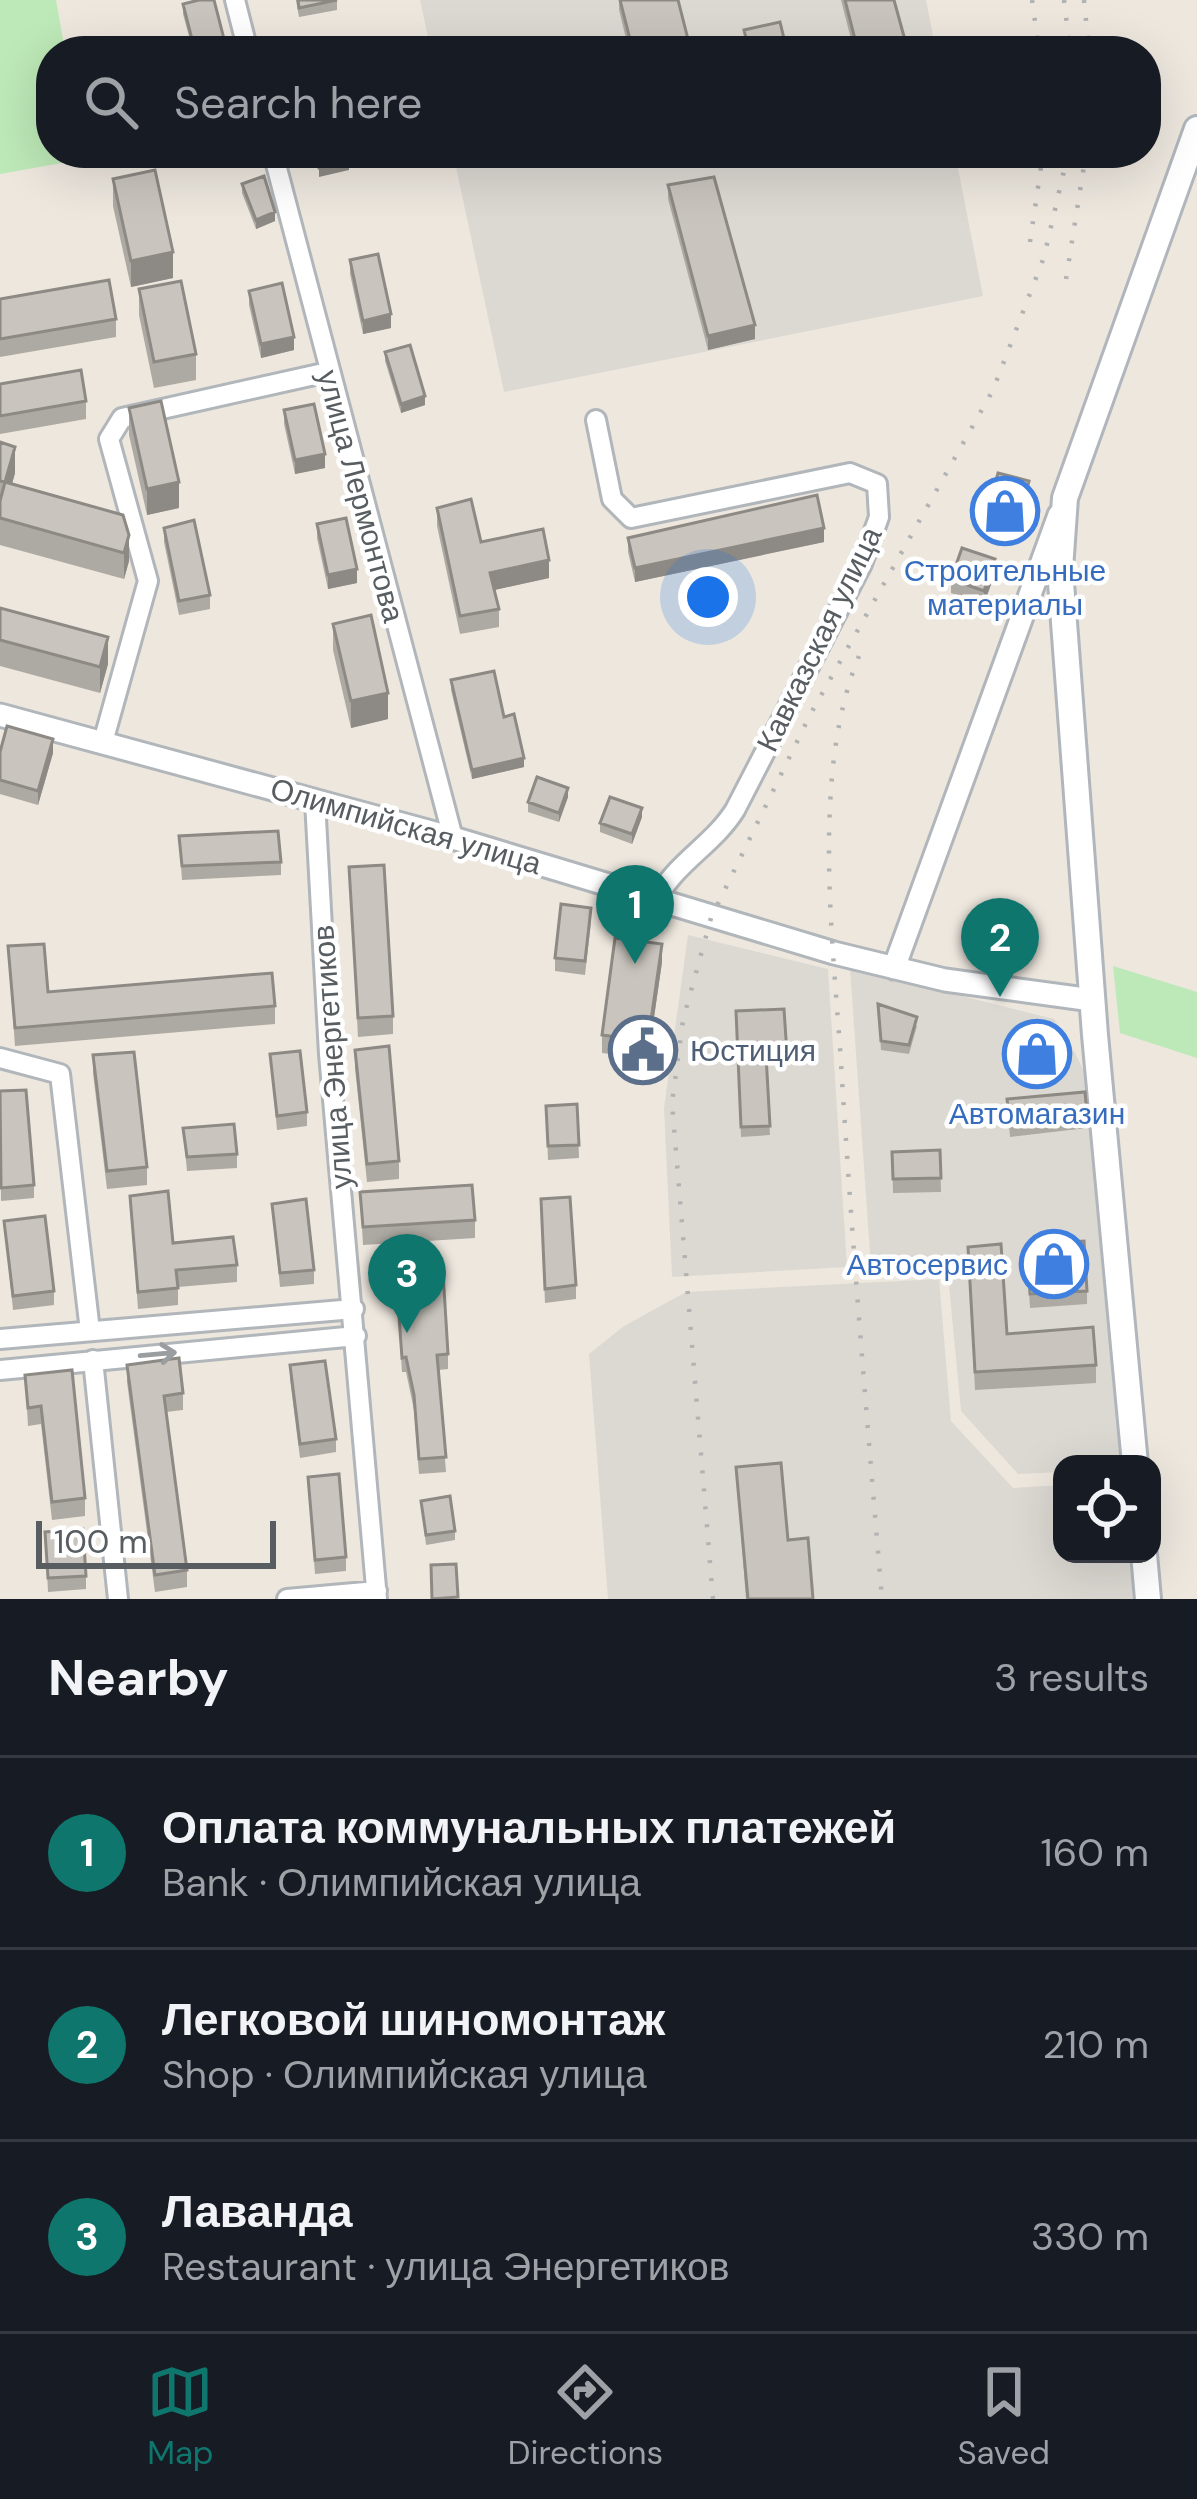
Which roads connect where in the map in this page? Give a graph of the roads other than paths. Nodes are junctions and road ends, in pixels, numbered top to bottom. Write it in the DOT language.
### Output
graph roads {
  1 [pos="235,0"];
  2 [pos="244,36"];
  3 [pos="1197,128"];
  4 [pos="277,168"];
  5 [pos="328,372"];
  6 [pos="596,421"];
  7 [pos="1065,498"];
  8 [pos="0,715"];
  9 [pos="103,742"];
  10 [pos="315,801"];
  11 [pos="453,838"];
  12 [pos="656,900"];
  13 [pos="894,968"];
  14 [pos="1092,1000"];
  15 [pos="0,1058"];
  16 [pos="354,1309"];
  17 [pos="90,1331"];
  18 [pos="356,1336"];
  19 [pos="0,1339"];
  20 [pos="93,1360"];
  21 [pos="0,1370"];
  22 [pos="1135,1455"];
  23 [pos="1145,1563"];
  24 [pos="377,1595"];
  25 [pos="118,1599"];
  26 [pos="287,1599"];
  27 [pos="1148,1599"];
  1 -- 2 [label="street"];
  3 -- 7 [label="main road"];
  4 -- 5 [label="street, улица Лермонтова"];
  5 -- 9 [label="street"];
  5 -- 11 [label="street, улица Лермонтова"];
  6 -- 12 [label="street, Кавказская улица"];
  7 -- 13 [label="street"];
  7 -- 14 [label="main road"];
  8 -- 9 [label="street, Олимпийская улица"];
  9 -- 10 [label="street, Олимпийская улица"];
  10 -- 11 [label="street, Олимпийская улица"];
  10 -- 16 [label="street, улица Энергетиков"];
  11 -- 12 [label="street, Олимпийская улица"];
  12 -- 13 [label="street, Олимпийская улица"];
  13 -- 14 [label="street, Олимпийская улица"];
  14 -- 22 [label="main road"];
  15 -- 17 [label="street"];
  16 -- 17 [label="street"];
  16 -- 18 [label="street, улица Энергетиков"];
  17 -- 19 [label="street"];
  20 -- 18 [label="street, one-way"];
  18 -- 24 [label="street, улица Энергетиков"];
  20 -- 21 [label="street"];
  20 -- 25 [label="street"];
  23 -- 27 [label="main road"];
  24 -- 26 [label="street"];
}
